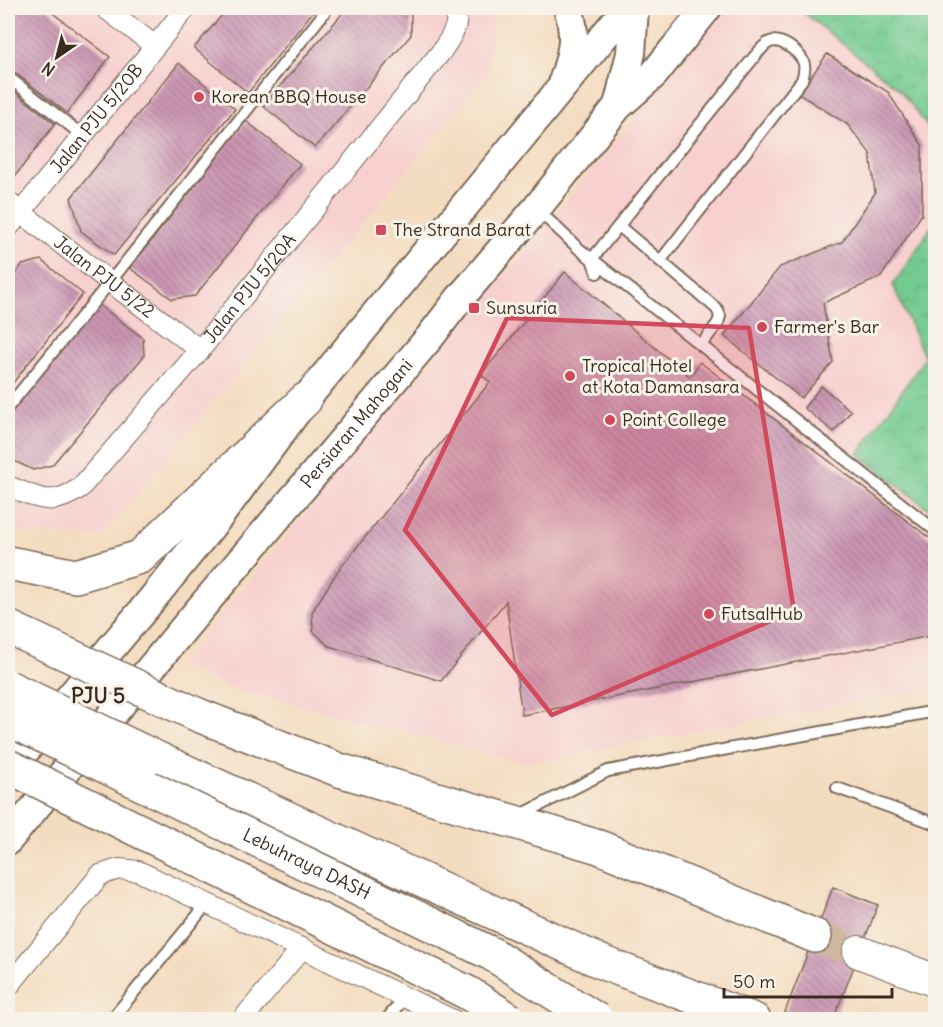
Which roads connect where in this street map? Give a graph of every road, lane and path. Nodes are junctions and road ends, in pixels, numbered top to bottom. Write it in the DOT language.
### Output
graph roads {
  1 [pos="105,8"];
  2 [pos="186,8"];
  3 [pos="328,8"];
  4 [pos="454,8"];
  5 [pos="568,8"];
  6 [pos="627,8"];
  7 [pos="634,8"];
  8 [pos="707,8"];
  9 [pos="155,46"];
  10 [pos="8,77"];
  11 [pos="561,90"];
  12 [pos="618,106"];
  13 [pos="82,135"];
  14 [pos="14,207"];
  15 [pos="536,209"];
  16 [pos="619,226"];
  17 [pos="8,228"];
  18 [pos="592,259"];
  19 [pos="660,260"];
  20 [pos="597,273"];
  21 [pos="110,282"];
  22 [pos="701,345"];
  23 [pos="200,350"];
  24 [pos="305,400"];
  25 [pos="8,407"];
  26 [pos="8,486"];
  27 [pos="936,531"];
  28 [pos="8,563"];
  29 [pos="8,627"];
  30 [pos="8,687"];
  31 [pos="936,711"];
  32 [pos="8,719"];
  33 [pos="8,766"];
  34 [pos="8,771"];
  35 [pos="837,788"];
  36 [pos="510,821"];
  37 [pos="936,824"];
  38 [pos="8,840"];
  39 [pos="207,904"];
  40 [pos="815,936"];
  41 [pos="302,948"];
  42 [pos="859,952"];
  43 [pos="936,981"];
  44 [pos="8,987"];
  45 [pos="405,997"];
  46 [pos="111,1020"];
  47 [pos="242,1020"];
  48 [pos="386,1020"];
  49 [pos="453,1020"];
  50 [pos="510,1020"];
  51 [pos="597,1020"];
  52 [pos="754,1020"];
  1 -- 9 [label="street"];
  2 -- 9 [label="street, Jalan PJU 5/20B"];
  3 -- 21 [label="lane"];
  4 -- 23 [label="street, Jalan PJU 5/20A"];
  5 -- 11 [label="main road"];
  6 -- 11 [label="main road"];
  7 -- 12 [label="main road"];
  8 -- 12 [label="main road, Persiaran Mahogani"];
  9 -- 13 [label="street, Jalan PJU 5/20B"];
  10 -- 13 [label="lane"];
  11 -- 24 [label="main road"];
  12 -- 15 [label="main road, Persiaran Mahogani"];
  13 -- 14 [label="street, Jalan PJU 5/20B"];
  14 -- 17 [label="street, Jalan PJU 5/20B"];
  14 -- 21 [label="street, Jalan PJU 5/22"];
  15 -- 18 [label="lane"];
  15 -- 38 [label="main road, Persiaran Mahogani"];
  16 -- 18 [label="lane"];
  16 -- 19 [label="lane"];
  16 -- 19 [label="lane"];
  18 -- 20 [label="lane"];
  18 -- 22 [label="lane"];
  19 -- 22 [label="lane"];
  21 -- 23 [label="street, Jalan PJU 5/22"];
  21 -- 25 [label="lane"];
  22 -- 27 [label="lane"];
  23 -- 26 [label="street, Jalan PJU 5/20A"];
  24 -- 28 [label="highway"];
  24 -- 34 [label="main road"];
  29 -- 36 [label="highway, bridge"];
  30 -- 52 [label="highway, bridge"];
  31 -- 36 [label="lane"];
  32 -- 51 [label="highway, Lebuhraya DASH, bridge"];
  33 -- 50 [label="highway, bridge"];
  35 -- 37 [label="lane"];
  36 -- 40 [label="highway"];
  39 -- 41 [label="street"];
  39 -- 44 [label="street"];
  39 -- 46 [label="lane"];
  41 -- 45 [label="street"];
  41 -- 47 [label="street"];
  42 -- 43 [label="main road"];
  45 -- 48 [label="lane"];
  45 -- 49 [label="street"];
}
